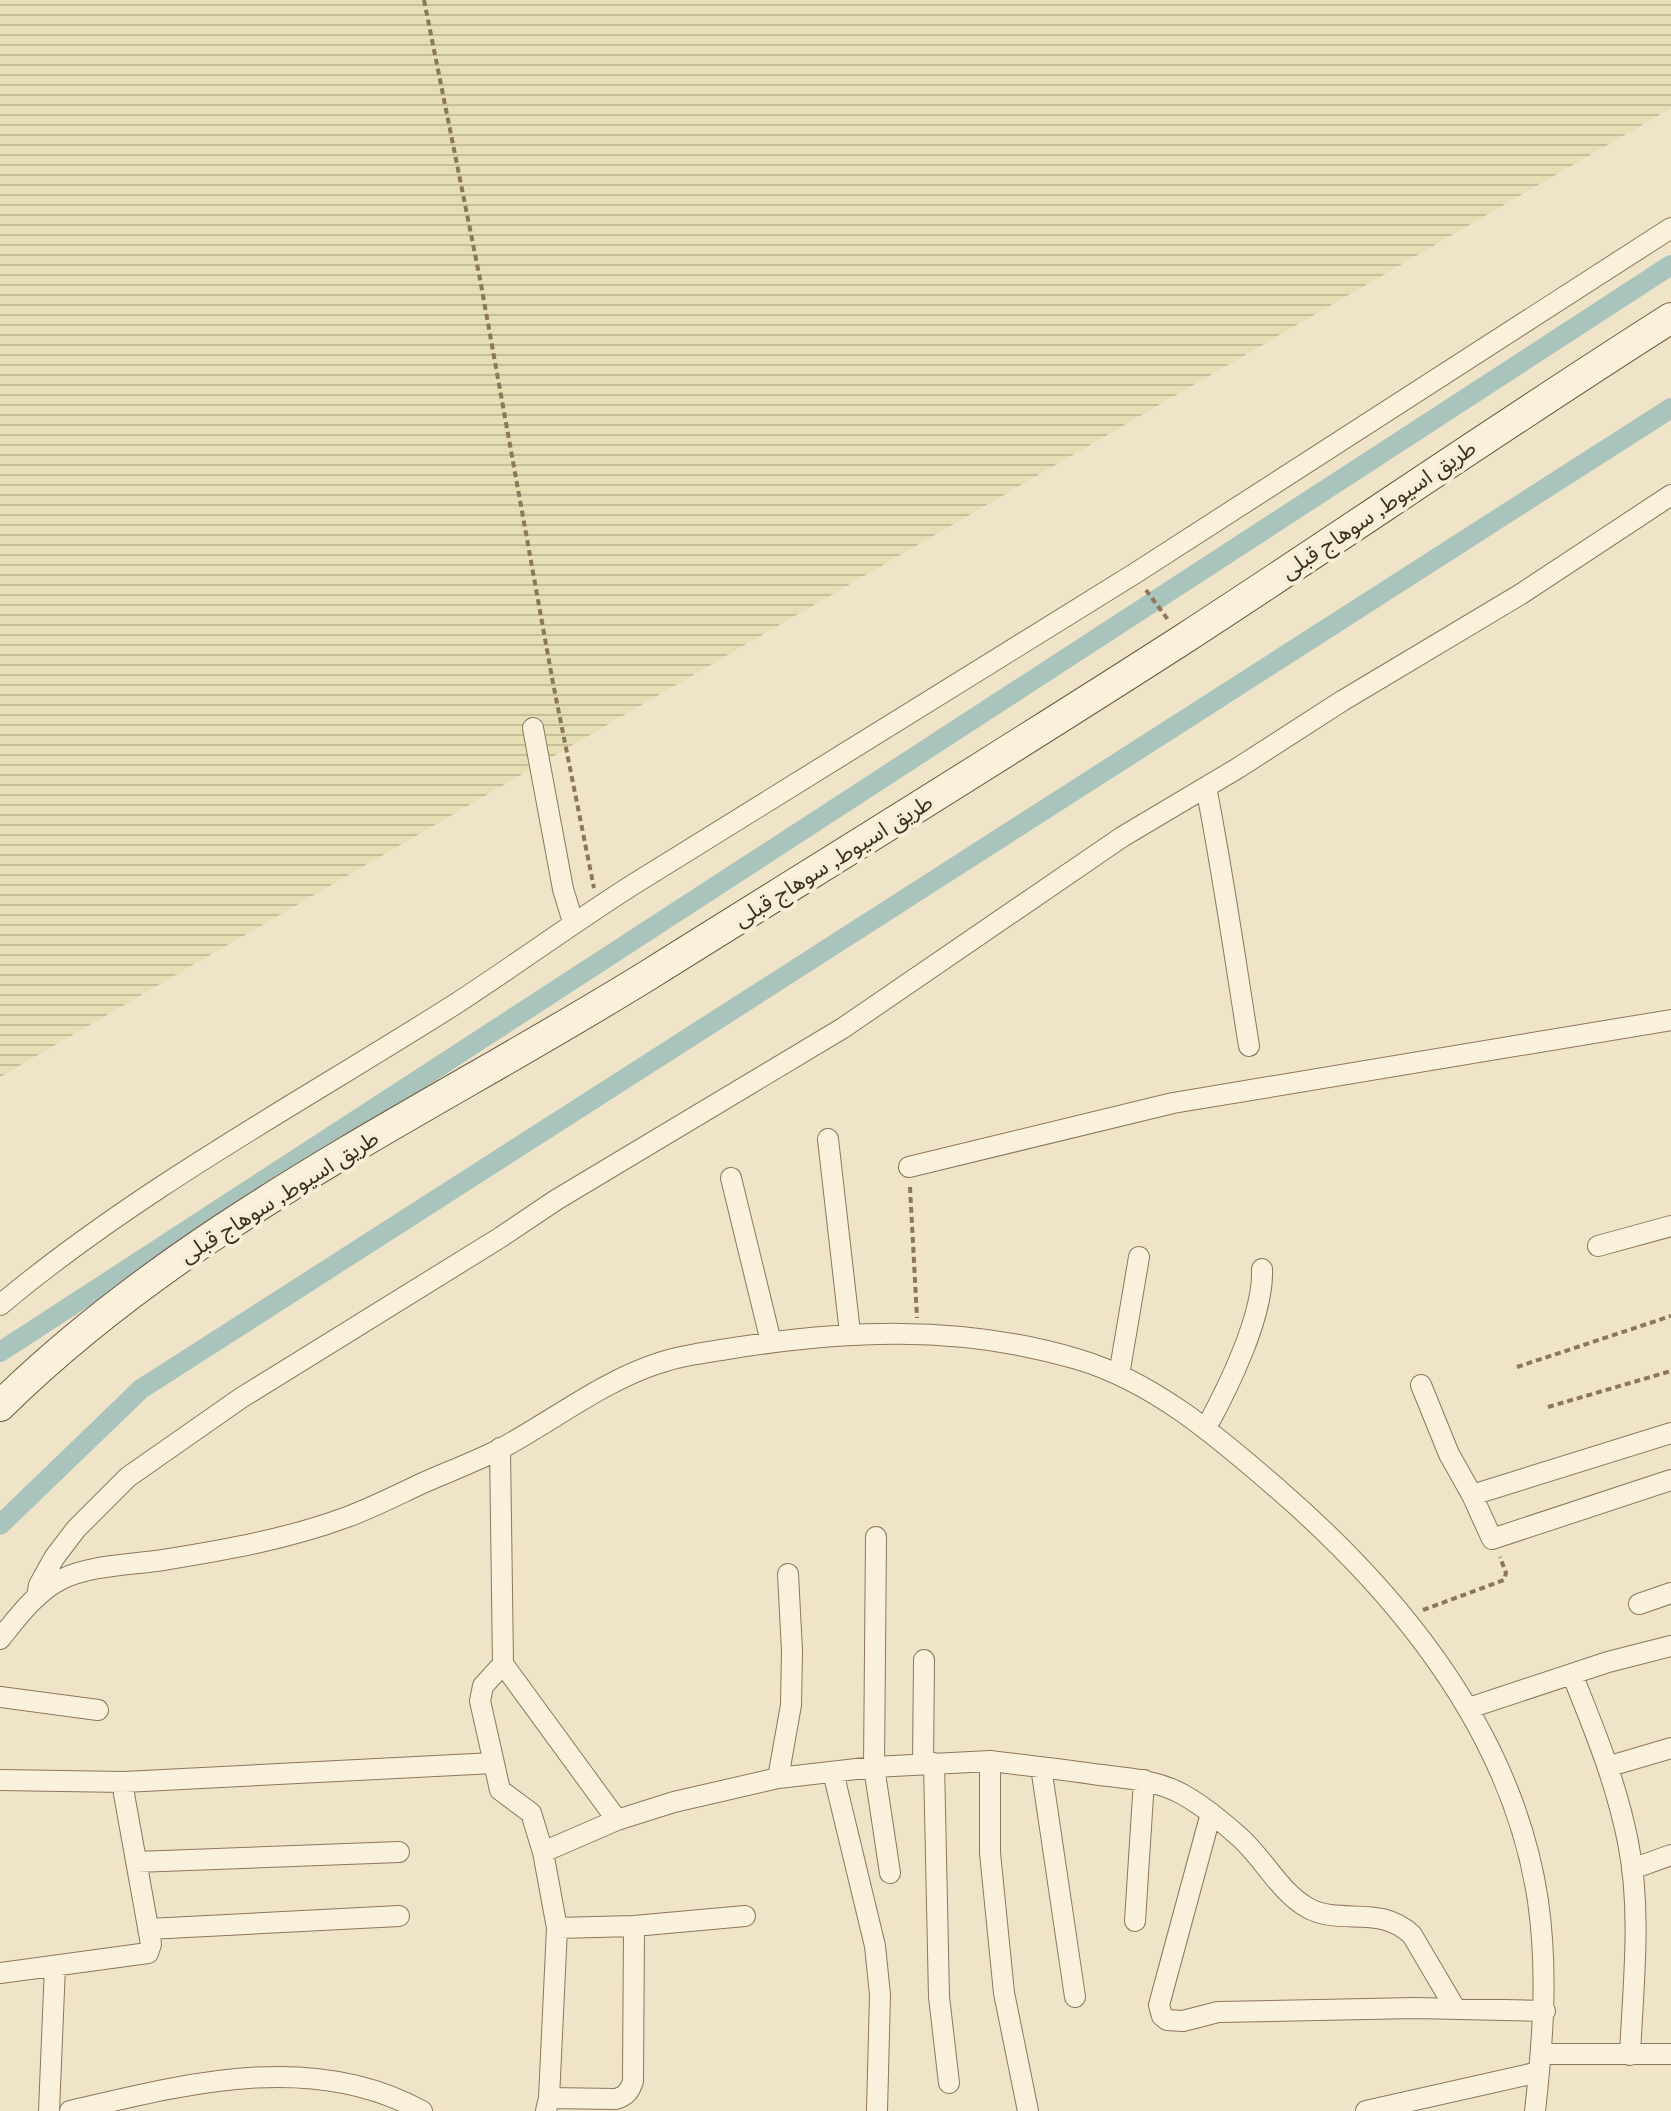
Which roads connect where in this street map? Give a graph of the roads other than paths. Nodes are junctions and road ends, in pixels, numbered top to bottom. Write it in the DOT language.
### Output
graph roads {
  1 [pos="1671,228"];
  2 [pos="1671,318"];
  3 [pos="1671,495"];
  4 [pos="533,728"];
  5 [pos="1206,787"];
  6 [pos="573,922"];
  7 [pos="1671,1020"];
  8 [pos="1249,1046"];
  9 [pos="828,1139"];
  10 [pos="909,1167"];
  11 [pos="731,1178"];
  12 [pos="1671,1226"];
  13 [pos="1598,1246"];
  14 [pos="1139,1257"];
  15 [pos="1262,1269"];
  16 [pos="0,1305"];
  17 [pos="850,1333"];
  18 [pos="771,1342"];
  19 [pos="1119,1375"];
  20 [pos="1421,1385"];
  21 [pos="0,1406"];
  22 [pos="1206,1428"];
  23 [pos="1671,1433"];
  24 [pos="500,1448"];
  25 [pos="1671,1480"];
  26 [pos="1472,1495"];
  27 [pos="876,1537"];
  28 [pos="788,1574"];
  29 [pos="1671,1593"];
  30 [pos="37,1597"];
  31 [pos="1639,1604"];
  32 [pos="0,1639"];
  33 [pos="1671,1646"];
  34 [pos="924,1660"];
  35 [pos="503,1664"];
  36 [pos="1572,1674"];
  37 [pos="0,1697"];
  38 [pos="1469,1708"];
  39 [pos="98,1710"];
  40 [pos="1671,1748"];
  41 [pos="990,1761"];
  42 [pos="494,1763"];
  43 [pos="928,1763"];
  44 [pos="1610,1766"];
  45 [pos="874,1767"];
  46 [pos="1041,1767"];
  47 [pos="833,1772"];
  48 [pos="778,1778"];
  49 [pos="0,1780"];
  50 [pos="1144,1780"];
  51 [pos="124,1782"];
  52 [pos="1211,1813"];
  53 [pos="617,1820"];
  54 [pos="399,1852"];
  55 [pos="543,1852"];
  56 [pos="1671,1855"];
  57 [pos="136,1862"];
  58 [pos="1632,1869"];
  59 [pos="890,1873"];
  60 [pos="399,1916"];
  61 [pos="745,1916"];
  62 [pos="1135,1921"];
  63 [pos="634,1926"];
  64 [pos="557,1928"];
  65 [pos="148,1929"];
  66 [pos="55,1966"];
  67 [pos="0,1973"];
  68 [pos="1075,1997"];
  69 [pos="1455,2008"];
  70 [pos="1545,2011"];
  71 [pos="1671,2054"];
  72 [pos="1630,2055"];
  73 [pos="1540,2063"];
  74 [pos="949,2083"];
  75 [pos="548,2104"];
  76 [pos="1434,2104"];
  77 [pos="49,2111"];
  78 [pos="70,2111"];
  79 [pos="422,2111"];
  80 [pos="877,2111"];
  81 [pos="1028,2111"];
  82 [pos="1366,2111"];
  83 [pos="1535,2111"];
  1 -- 6 [label="street"];
  2 -- 21 [label="main road, طريق اسيوط, سوهاج قبلى"];
  3 -- 5 [label="street"];
  4 -- 6 [label="street"];
  5 -- 8 [label="street"];
  5 -- 30 [label="street"];
  6 -- 16 [label="street"];
  7 -- 10 [label="street"];
  9 -- 17 [label="street"];
  11 -- 18 [label="street"];
  12 -- 13 [label="street"];
  14 -- 19 [label="street"];
  15 -- 22 [label="street"];
  17 -- 18 [label="street"];
  17 -- 19 [label="street"];
  18 -- 24 [label="street"];
  19 -- 22 [label="street"];
  20 -- 26 [label="street"];
  22 -- 38 [label="street"];
  23 -- 26 [label="street"];
  24 -- 30 [label="street"];
  24 -- 35 [label="street"];
  25 -- 26 [label="street"];
  27 -- 45 [label="street"];
  28 -- 48 [label="street"];
  29 -- 31 [label="street"];
  30 -- 32 [label="street"];
  33 -- 36 [label="street"];
  34 -- 43 [label="street"];
  35 -- 42 [label="street"];
  35 -- 53 [label="street"];
  36 -- 38 [label="street"];
  36 -- 44 [label="street"];
  37 -- 39 [label="street"];
  38 -- 70 [label="street"];
  40 -- 44 [label="street"];
  41 -- 43 [label="street"];
  41 -- 46 [label="street"];
  41 -- 81 [label="street"];
  42 -- 51 [label="street"];
  42 -- 55 [label="street"];
  43 -- 45 [label="street"];
  43 -- 74 [label="street"];
  44 -- 58 [label="street"];
  45 -- 47 [label="street"];
  45 -- 59 [label="street"];
  46 -- 50 [label="street"];
  46 -- 68 [label="street"];
  47 -- 48 [label="street"];
  47 -- 80 [label="street"];
  48 -- 53 [label="street"];
  49 -- 51 [label="street"];
  50 -- 52 [label="street"];
  50 -- 62 [label="street"];
  51 -- 57 [label="street"];
  52 -- 69 [label="street"];
  52 -- 69 [label="street"];
  53 -- 55 [label="street"];
  54 -- 57 [label="street"];
  55 -- 64 [label="street"];
  56 -- 58 [label="street"];
  57 -- 65 [label="street"];
  58 -- 72 [label="street"];
  60 -- 65 [label="street"];
  61 -- 63 [label="street"];
  63 -- 64 [label="street"];
  63 -- 75 [label="street"];
  64 -- 75 [label="street"];
  65 -- 66 [label="street"];
  66 -- 67 [label="street"];
  66 -- 77 [label="street"];
  69 -- 70 [label="street"];
  70 -- 73 [label="street"];
  71 -- 72 [label="street"];
  72 -- 73 [label="street"];
  73 -- 76 [label="street"];
  73 -- 83 [label="street"];
  76 -- 82 [label="street"];
  78 -- 79 [label="street"];
}
